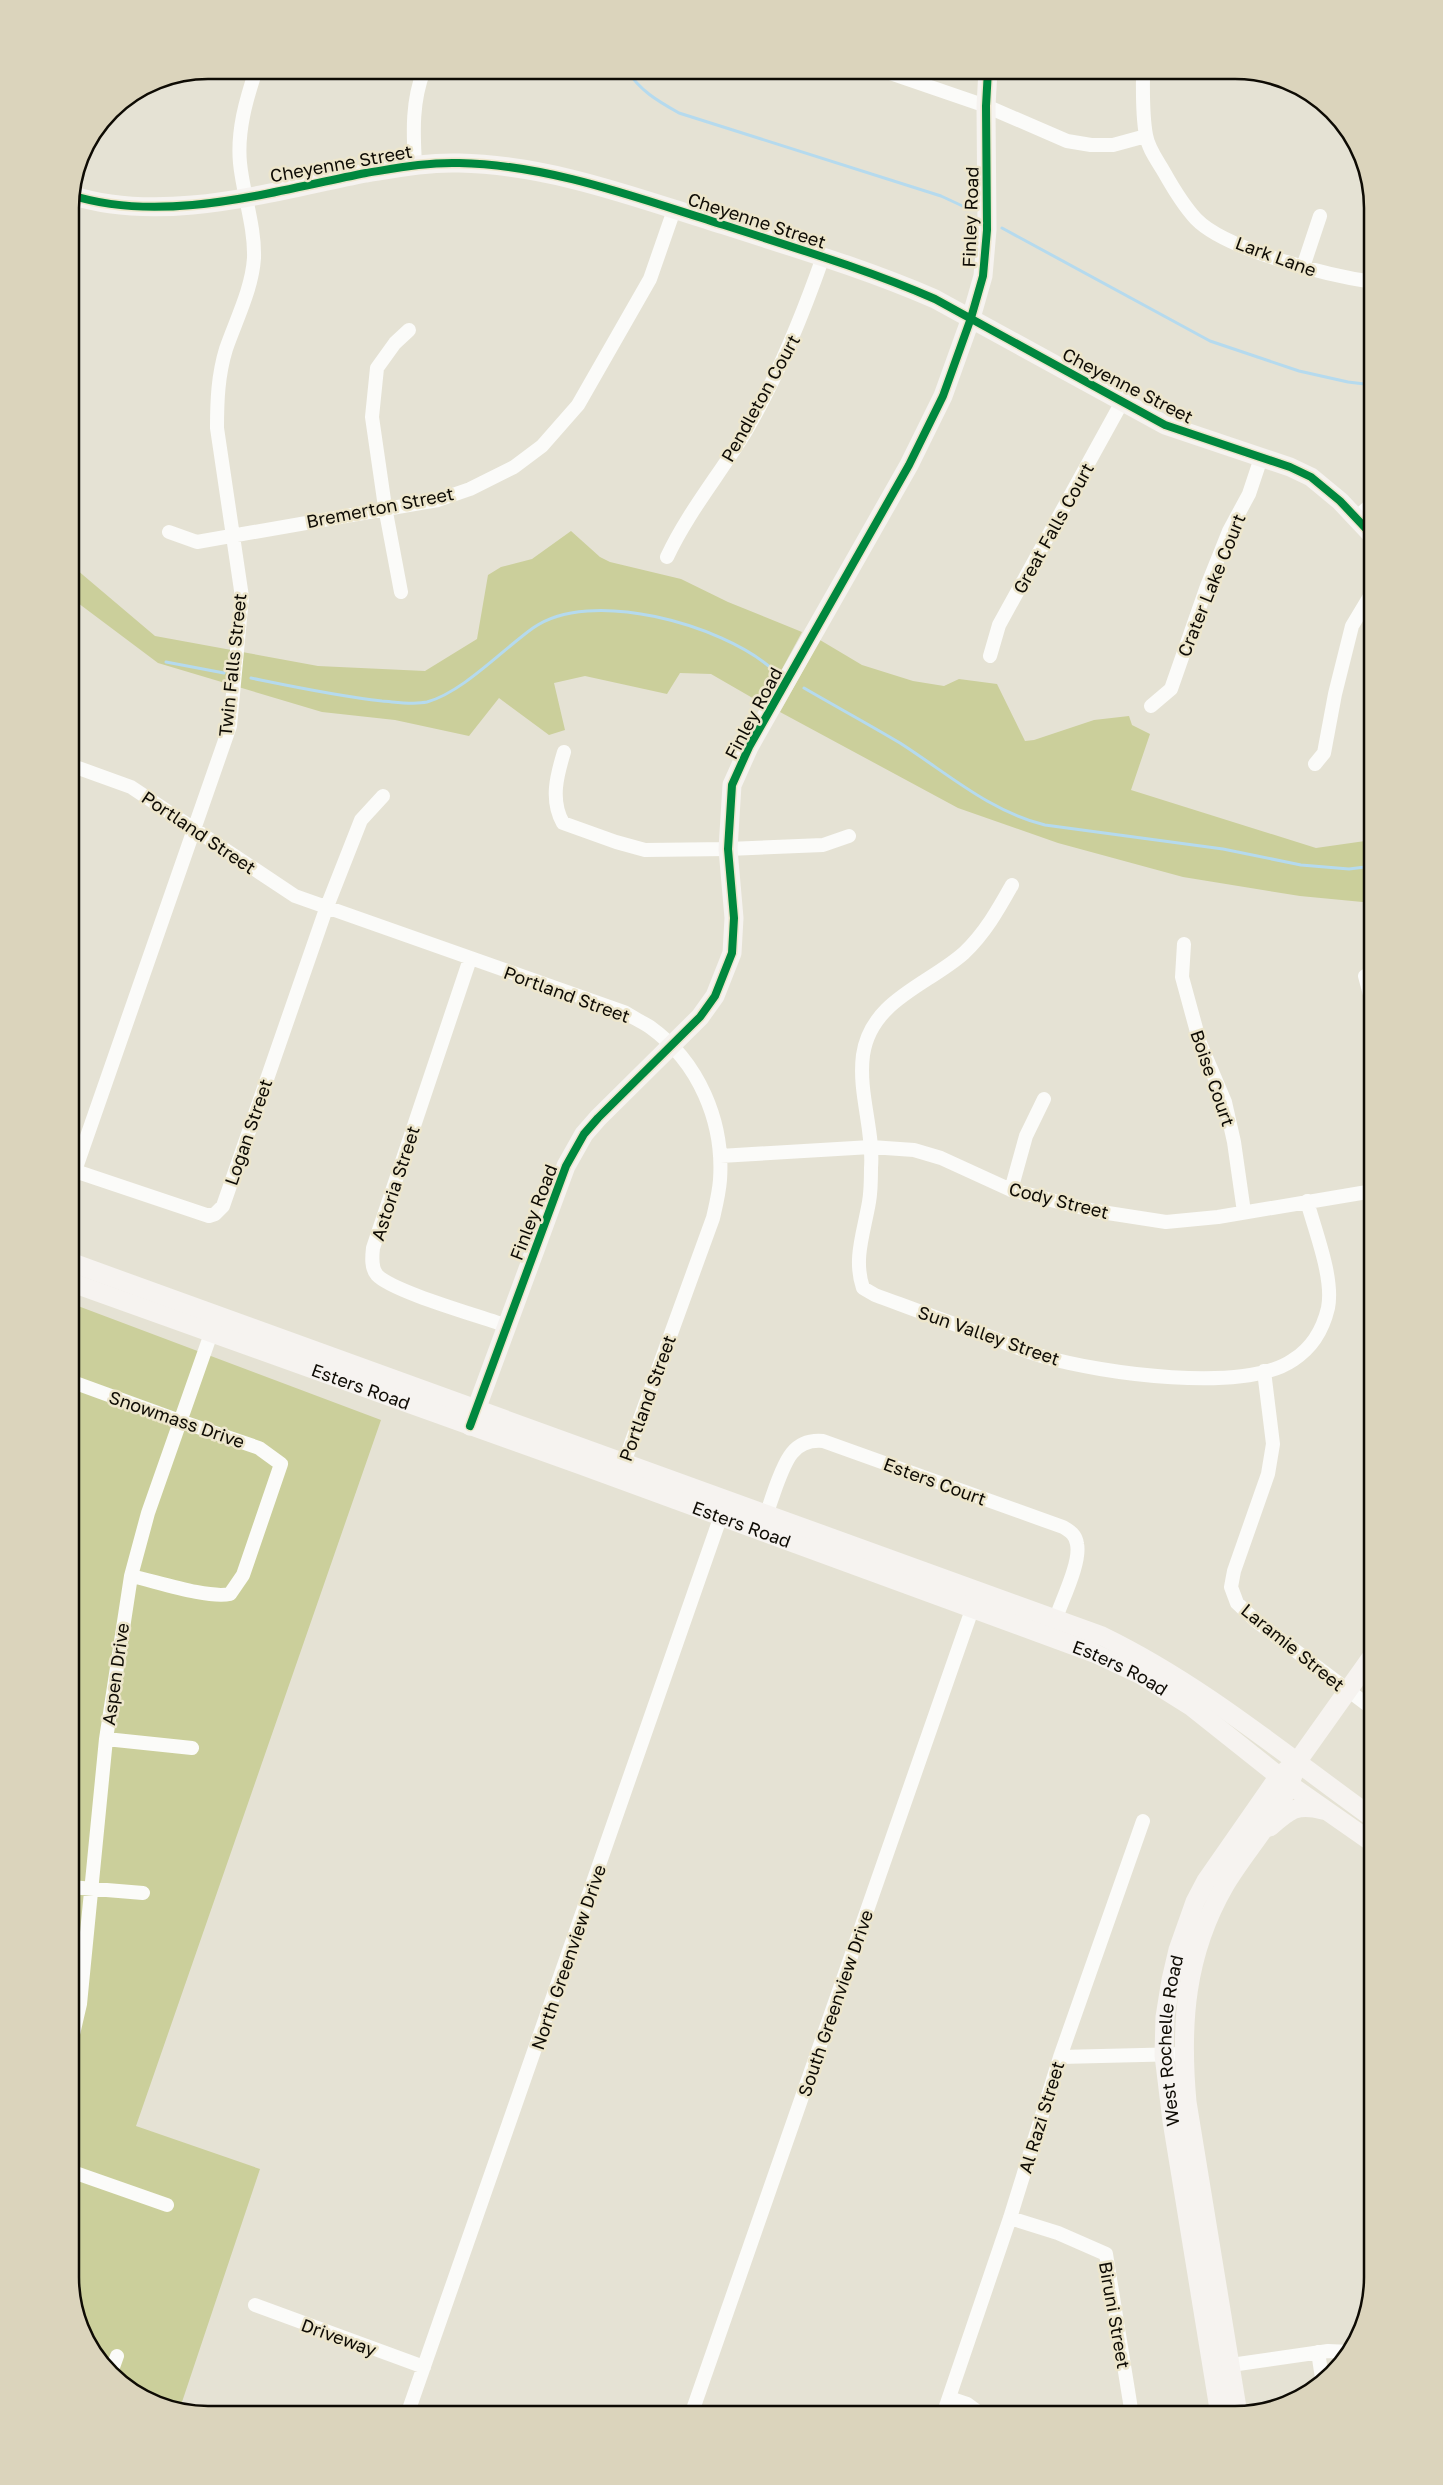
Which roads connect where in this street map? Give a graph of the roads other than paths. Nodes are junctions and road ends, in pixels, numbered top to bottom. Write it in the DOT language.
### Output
graph roads {
  1 [pos="253,79"];
  2 [pos="420,79"];
  3 [pos="907,79"];
  4 [pos="988,79"];
  5 [pos="1143,79"];
  6 [pos="986,106"];
  7 [pos="1146,136"];
  8 [pos="415,164"];
  9 [pos="245,196"];
  10 [pos="79,198"];
  11 [pos="674,210"];
  12 [pos="1320,216"];
  13 [pos="823,257"];
  14 [pos="1303,267"];
  15 [pos="1364,281"];
  16 [pos="971,318"];
  17 [pos="409,330"];
  18 [pos="1122,402"];
  19 [pos="1261,458"];
  20 [pos="385,507"];
  21 [pos="1364,511"];
  22 [pos="1356,518"];
  23 [pos="1364,526"];
  24 [pos="169,532"];
  25 [pos="233,534"];
  26 [pos="667,557"];
  27 [pos="401,592"];
  28 [pos="1364,606"];
  29 [pos="990,656"];
  30 [pos="1151,706"];
  31 [pos="564,752"];
  32 [pos="1315,764"];
  33 [pos="79,768"];
  34 [pos="383,796"];
  35 [pos="195,828"];
  36 [pos="850,836"];
  37 [pos="728,849"];
  38 [pos="1012,885"];
  39 [pos="326,909"];
  40 [pos="1184,944"];
  41 [pos="470,959"];
  42 [pos="671,1046"];
  43 [pos="1044,1098"];
  44 [pos="870,1147"];
  45 [pos="720,1156"];
  46 [pos="79,1160"];
  47 [pos="79,1172"];
  48 [pos="1010,1190"];
  49 [pos="1364,1192"];
  50 [pos="1307,1201"];
  51 [pos="1244,1212"];
  52 [pos="79,1265"];
  53 [pos="79,1285"];
  54 [pos="218,1314"];
  55 [pos="507,1326"];
  56 [pos="211,1333"];
  57 [pos="1264,1371"];
  58 [pos="79,1384"];
  59 [pos="473,1417"];
  60 [pos="180,1421"];
  61 [pos="621,1471"];
  62 [pos="724,1508"];
  63 [pos="764,1523"];
  64 [pos="130,1576"];
  65 [pos="975,1600"];
  66 [pos="1056,1618"];
  67 [pos="1364,1669"];
  68 [pos="1348,1692"];
  69 [pos="1364,1703"];
  70 [pos="106,1739"];
  71 [pos="192,1748"];
  72 [pos="1297,1762"];
  73 [pos="1284,1780"];
  74 [pos="1364,1811"];
  75 [pos="1329,1812"];
  76 [pos="1143,1821"];
  77 [pos="1364,1837"];
  78 [pos="1248,1850"];
  79 [pos="79,1888"];
  80 [pos="92,1889"];
  81 [pos="143,1894"];
  82 [pos="79,2008"];
  83 [pos="1174,2054"];
  84 [pos="1060,2057"];
  85 [pos="79,2174"];
  86 [pos="167,2205"];
  87 [pos="1010,2218"];
  88 [pos="255,2305"];
  89 [pos="1342,2350"];
  90 [pos="1318,2352"];
  91 [pos="117,2356"];
  92 [pos="114,2365"];
  93 [pos="1231,2365"];
  94 [pos="424,2367"];
  95 [pos="1321,2374"];
  96 [pos="949,2398"];
  97 [pos="410,2406"];
  98 [pos="694,2406"];
  99 [pos="947,2406"];
  100 [pos="970,2406"];
  101 [pos="1131,2406"];
  102 [pos="1219,2406"];
  103 [pos="1237,2406"];
  1 -- 9 [label="street, Twin Falls Street"];
  2 -- 8 [label="street"];
  3 -- 6 [label="street"];
  4 -- 6 [label="street, Finley Road"];
  5 -- 7 [label="street, Lark Lane"];
  6 -- 7 [label="street"];
  6 -- 16 [label="street, Finley Road"];
  7 -- 14 [label="street, Lark Lane"];
  8 -- 9 [label="street, Cheyenne Street"];
  8 -- 11 [label="street, Cheyenne Street"];
  9 -- 10 [label="street, Cheyenne Street"];
  9 -- 25 [label="street, Twin Falls Street"];
  11 -- 13 [label="street, Cheyenne Street"];
  11 -- 20 [label="street, Bremerton Street"];
  12 -- 14 [label="street"];
  13 -- 16 [label="street, Cheyenne Street"];
  13 -- 26 [label="street, Pendleton Court"];
  14 -- 15 [label="street, Lark Lane"];
  16 -- 18 [label="street, Cheyenne Street"];
  16 -- 37 [label="street, Finley Road"];
  17 -- 20 [label="street"];
  18 -- 19 [label="street, Cheyenne Street"];
  18 -- 29 [label="street, Great Falls Court"];
  19 -- 22 [label="street, Cheyenne Street"];
  19 -- 30 [label="street, Crater Lake Court"];
  20 -- 25 [label="street, Bremerton Street"];
  20 -- 27 [label="street"];
  21 -- 22 [label="street"];
  22 -- 23 [label="street, Cheyenne Street"];
  24 -- 25 [label="street, Bremerton Street"];
  25 -- 35 [label="street, Twin Falls Street"];
  28 -- 32 [label="street"];
  31 -- 37 [label="street"];
  33 -- 35 [label="street, Portland Street"];
  34 -- 39 [label="street"];
  35 -- 39 [label="street, Portland Street"];
  35 -- 46 [label="street, Twin Falls Street"];
  36 -- 37 [label="street"];
  37 -- 42 [label="street, Finley Road"];
  38 -- 44 [label="street, Sun Valley Street"];
  39 -- 41 [label="street, Portland Street"];
  39 -- 47 [label="street, Logan Street"];
  40 -- 51 [label="street, Boise Court"];
  41 -- 42 [label="street, Portland Street"];
  41 -- 55 [label="street, Astoria Street"];
  42 -- 45 [label="street, Portland Street"];
  42 -- 55 [label="street, Finley Road"];
  43 -- 48 [label="street"];
  44 -- 45 [label="street, Cody Street"];
  44 -- 48 [label="street, Cody Street"];
  44 -- 57 [label="street, Sun Valley Street"];
  45 -- 61 [label="street, Portland Street"];
  48 -- 51 [label="street, Cody Street"];
  49 -- 50 [label="street, Cody Street"];
  50 -- 51 [label="street, Cody Street"];
  50 -- 57 [label="street, Sun Valley Street"];
  52 -- 54 [label="street, Esters Road"];
  53 -- 56 [label="street, Esters Road"];
  54 -- 56 [label="street, Aspen Drive"];
  54 -- 59 [label="street, Esters Road"];
  55 -- 59 [label="street, Finley Road"];
  56 -- 59 [label="street, Esters Road"];
  56 -- 60 [label="street, Aspen Drive"];
  57 -- 68 [label="street, Laramie Street"];
  58 -- 60 [label="street, Snowmass Drive"];
  59 -- 61 [label="street, Esters Road"];
  60 -- 64 [label="street, Aspen Drive"];
  60 -- 64 [label="street, Snowmass Drive"];
  61 -- 62 [label="street, Esters Road"];
  62 -- 63 [label="street, Esters Road"];
  62 -- 94 [label="street, North Greenview Drive"];
  63 -- 65 [label="street, Esters Road"];
  63 -- 66 [label="street, Esters Court"];
  64 -- 70 [label="street, Aspen Drive"];
  65 -- 66 [label="street, Esters Road"];
  65 -- 73 [label="street, Esters Road"];
  65 -- 98 [label="street, South Greenview Drive"];
  66 -- 72 [label="street, Esters Road"];
  67 -- 68 [label="street, West Rochelle Road"];
  68 -- 69 [label="street, Laramie Street"];
  68 -- 72 [label="street, West Rochelle Road"];
  70 -- 71 [label="street"];
  70 -- 80 [label="street, Aspen Drive"];
  72 -- 73 [label="street, West Rochelle Road"];
  72 -- 74 [label="street, Esters Road"];
  73 -- 75 [label="street, Esters Road"];
  73 -- 78 [label="street, West Rochelle Road"];
  73 -- 83 [label="street, West Rochelle Road"];
  75 -- 77 [label="street, Esters Road"];
  75 -- 78 [label="street"];
  76 -- 84 [label="street, Al Razi Street"];
  78 -- 83 [label="street, West Rochelle Road"];
  79 -- 80 [label="street"];
  80 -- 81 [label="street"];
  80 -- 82 [label="street, Aspen Drive"];
  83 -- 84 [label="street"];
  83 -- 93 [label="street, West Rochelle Road"];
  83 -- 102 [label="street, West Rochelle Road"];
  84 -- 87 [label="street, Al Razi Street"];
  85 -- 86 [label="street"];
  87 -- 96 [label="street, Al Razi Street"];
  87 -- 101 [label="street, Biruni Street"];
  88 -- 94 [label="street, Driveway"];
  89 -- 90 [label="street"];
  90 -- 93 [label="street"];
  90 -- 95 [label="street"];
  91 -- 92 [label="street"];
  93 -- 103 [label="street, West Rochelle Road"];
  94 -- 97 [label="street, North Greenview Drive"];
  96 -- 99 [label="street, Al Razi Street"];
  96 -- 100 [label="street"];
}
